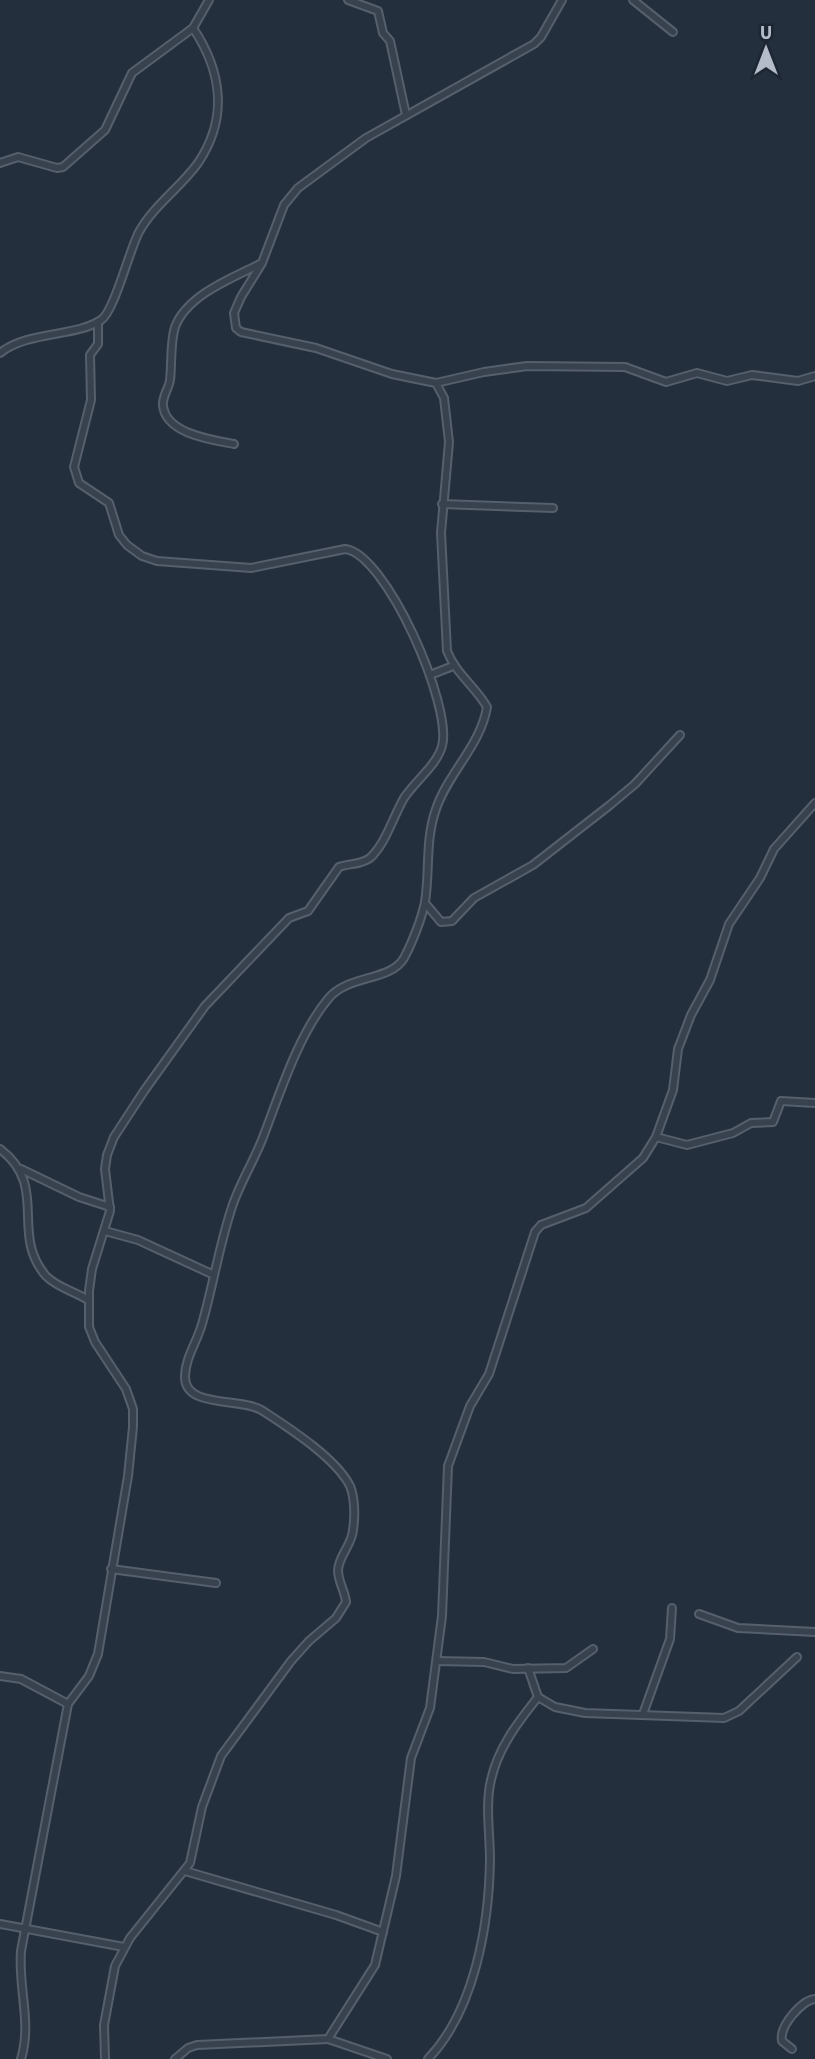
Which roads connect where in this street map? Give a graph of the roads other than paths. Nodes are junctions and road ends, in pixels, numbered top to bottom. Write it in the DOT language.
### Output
graph roads {
  1 [pos="209,0"];
  2 [pos="348,0"];
  3 [pos="562,0"];
  4 [pos="633,0"];
  5 [pos="193,28"];
  6 [pos="673,32"];
  7 [pos="406,116"];
  8 [pos="0,163"];
  9 [pos="262,263"];
  10 [pos="98,322"];
  11 [pos="0,353"];
  12 [pos="815,376"];
  13 [pos="436,383"];
  14 [pos="234,444"];
  15 [pos="442,504"];
  16 [pos="553,508"];
  17 [pos="453,666"];
  18 [pos="430,675"];
  19 [pos="680,735"];
  20 [pos="815,803"];
  21 [pos="425,903"];
  22 [pos="815,1103"];
  23 [pos="656,1137"];
  24 [pos="0,1149"];
  25 [pos="21,1169"];
  26 [pos="110,1207"];
  27 [pos="105,1231"];
  28 [pos="214,1275"];
  29 [pos="88,1300"];
  30 [pos="111,1569"];
  31 [pos="216,1583"];
  32 [pos="672,1608"];
  33 [pos="699,1614"];
  34 [pos="815,1632"];
  35 [pos="593,1649"];
  36 [pos="797,1657"];
  37 [pos="437,1661"];
  38 [pos="528,1668"];
  39 [pos="0,1676"];
  40 [pos="538,1698"];
  41 [pos="68,1704"];
  42 [pos="643,1714"];
  43 [pos="185,1871"];
  44 [pos="0,1924"];
  45 [pos="25,1930"];
  46 [pos="383,1931"];
  47 [pos="124,1947"];
  48 [pos="815,1999"];
  49 [pos="328,2039"];
  50 [pos="792,2049"];
  51 [pos="21,2059"];
  52 [pos="105,2059"];
  53 [pos="175,2059"];
  54 [pos="387,2059"];
  55 [pos="428,2059"];
  1 -- 5 [label="street"];
  2 -- 7 [label="street"];
  3 -- 7 [label="street"];
  4 -- 6 [label="street"];
  5 -- 8 [label="street"];
  5 -- 10 [label="street"];
  7 -- 9 [label="street"];
  9 -- 13 [label="street"];
  9 -- 14 [label="street"];
  10 -- 11 [label="street"];
  10 -- 18 [label="street"];
  12 -- 13 [label="street"];
  13 -- 15 [label="street"];
  15 -- 16 [label="street"];
  15 -- 17 [label="street"];
  17 -- 18 [label="street"];
  17 -- 21 [label="street"];
  18 -- 26 [label="street"];
  19 -- 21 [label="street"];
  20 -- 23 [label="street"];
  21 -- 28 [label="street"];
  22 -- 23 [label="street"];
  23 -- 37 [label="street"];
  24 -- 25 [label="street"];
  25 -- 26 [label="street"];
  25 -- 29 [label="street"];
  26 -- 27 [label="street"];
  27 -- 28 [label="street"];
  27 -- 29 [label="street"];
  28 -- 43 [label="street"];
  29 -- 30 [label="street"];
  30 -- 31 [label="street"];
  30 -- 41 [label="street"];
  32 -- 42 [label="street"];
  33 -- 34 [label="street"];
  35 -- 38 [label="street"];
  36 -- 42 [label="street"];
  37 -- 38 [label="street"];
  37 -- 46 [label="street"];
  38 -- 40 [label="street"];
  39 -- 41 [label="street"];
  40 -- 42 [label="street"];
  40 -- 55 [label="street"];
  41 -- 45 [label="street"];
  43 -- 46 [label="street"];
  43 -- 47 [label="street"];
  44 -- 45 [label="street"];
  45 -- 47 [label="street"];
  45 -- 51 [label="street"];
  46 -- 49 [label="street"];
  47 -- 52 [label="street"];
  48 -- 50 [label="street"];
  49 -- 53 [label="street"];
  49 -- 54 [label="street"];
}
